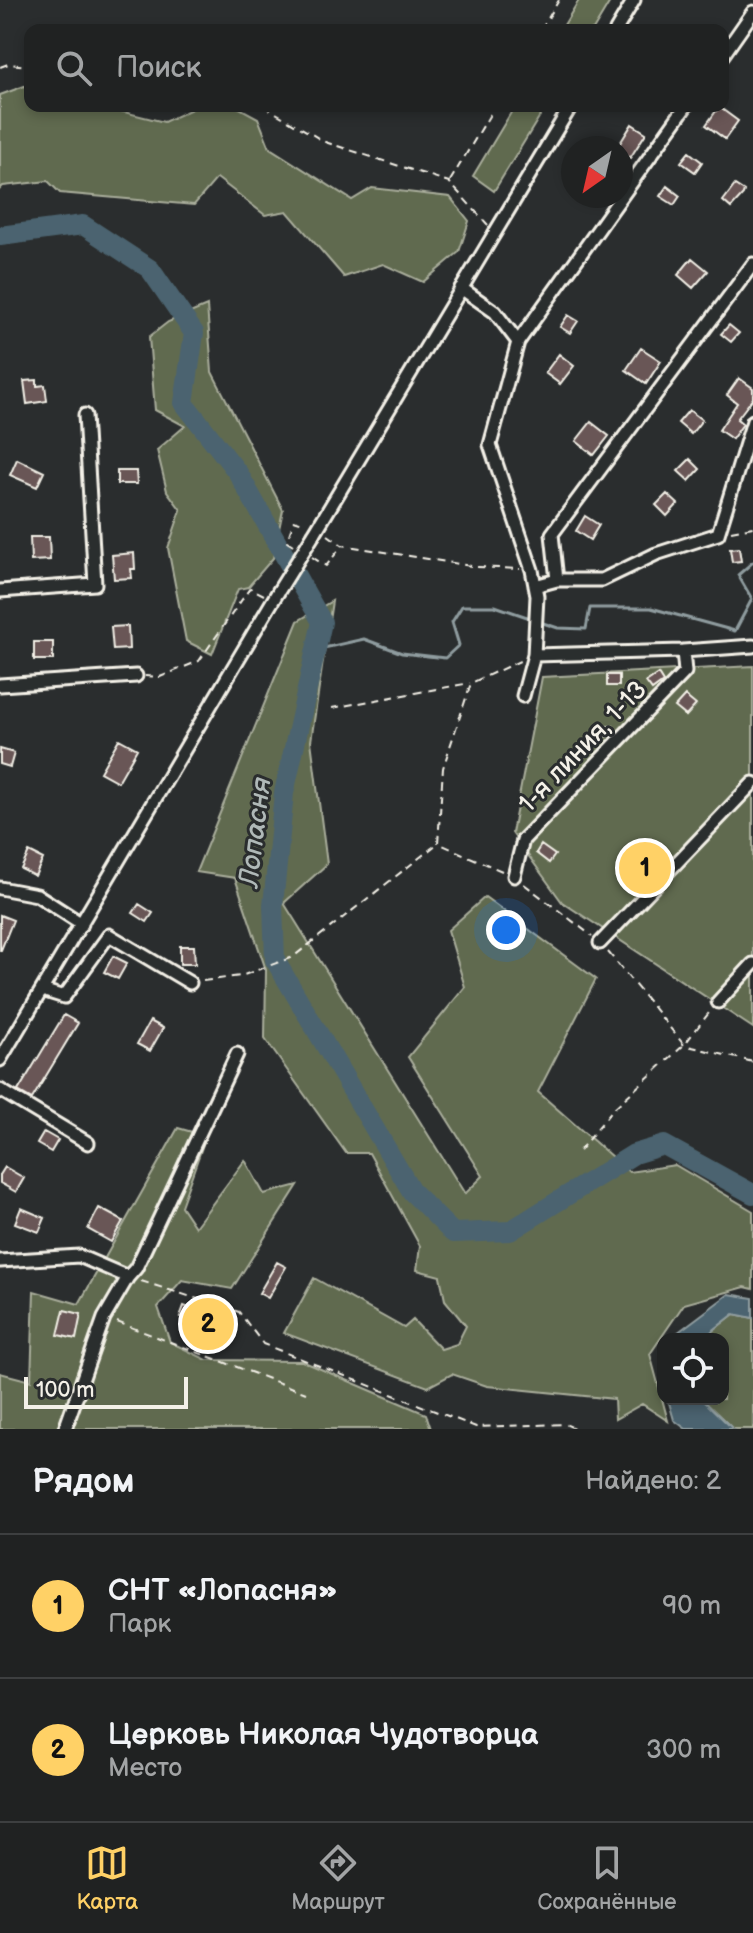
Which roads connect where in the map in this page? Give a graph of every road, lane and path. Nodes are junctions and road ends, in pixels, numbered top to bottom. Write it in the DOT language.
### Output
graph roads {
  1 [pos="559,0"];
  2 [pos="634,0"];
  3 [pos="753,12"];
  4 [pos="545,24"];
  5 [pos="620,24"];
  6 [pos="729,46"];
  7 [pos="24,65"];
  8 [pos="0,67"];
  9 [pos="274,112"];
  10 [pos="491,112"];
  11 [pos="567,112"];
  12 [pos="682,112"];
  13 [pos="449,182"];
  14 [pos="495,233"];
  15 [pos="753,264"];
  16 [pos="461,288"];
  17 [pos="518,342"];
  18 [pos="85,415"];
  19 [pos="753,421"];
  20 [pos="753,527"];
  21 [pos="320,534"];
  22 [pos="718,534"];
  23 [pos="532,570"];
  24 [pos="557,580"];
  25 [pos="0,591"];
  26 [pos="536,591"];
  27 [pos="274,595"];
  28 [pos="753,646"];
  29 [pos="683,651"];
  30 [pos="534,655"];
  31 [pos="136,676"];
  32 [pos="471,683"];
  33 [pos="0,685"];
  34 [pos="523,696"];
  35 [pos="332,708"];
  36 [pos="753,783"];
  37 [pos="438,843"];
  38 [pos="514,876"];
  39 [pos="0,888"];
  40 [pos="82,924"];
  41 [pos="600,943"];
  42 [pos="753,964"];
  43 [pos="190,983"];
  44 [pos="42,990"];
  45 [pos="718,1002"];
  46 [pos="684,1045"];
  47 [pos="2,1051"];
  48 [pos="237,1054"];
  49 [pos="753,1062"];
  50 [pos="0,1090"];
  51 [pos="88,1143"];
  52 [pos="579,1151"];
  53 [pos="0,1261"];
  54 [pos="128,1277"];
  55 [pos="104,1318"];
  56 [pos="306,1393"];
  57 [pos="474,1428"];
  58 [pos="65,1429"];
  59 [pos="576,1429"];
  1 -- 4 [label="path"];
  2 -- 5 [label="street"];
  3 -- 6 [label="street"];
  7 -- 8 [label="path"];
  9 -- 13 [label="path"];
  10 -- 13 [label="path"];
  11 -- 14 [label="street"];
  12 -- 17 [label="street"];
  13 -- 14 [label="path"];
  14 -- 16 [label="street"];
  15 -- 24 [label="street"];
  16 -- 17 [label="street"];
  16 -- 21 [label="street"];
  17 -- 23 [label="street"];
  18 -- 25 [label="street"];
  19 -- 22 [label="street"];
  20 -- 22 [label="path"];
  21 -- 23 [label="path"];
  21 -- 27 [label="street, bridge"];
  22 -- 24 [label="street"];
  23 -- 26 [label="street"];
  24 -- 26 [label="street"];
  26 -- 30 [label="street"];
  27 -- 31 [label="path"];
  27 -- 40 [label="street"];
  28 -- 29 [label="street"];
  29 -- 30 [label="street"];
  29 -- 38 [label="street, 1-я линия, 1-13"];
  30 -- 32 [label="path"];
  30 -- 34 [label="street"];
  31 -- 33 [label="street"];
  32 -- 35 [label="path"];
  32 -- 37 [label="path"];
  36 -- 41 [label="street"];
  37 -- 38 [label="path"];
  37 -- 43 [label="path"];
  38 -- 41 [label="path"];
  39 -- 40 [label="street"];
  40 -- 44 [label="street"];
  41 -- 46 [label="path"];
  42 -- 45 [label="street"];
  43 -- 44 [label="street"];
  44 -- 47 [label="street"];
  45 -- 46 [label="path"];
  46 -- 49 [label="path"];
  46 -- 52 [label="path"];
  48 -- 54 [label="street"];
  50 -- 51 [label="street"];
  53 -- 54 [label="street"];
  54 -- 55 [label="street"];
  54 -- 57 [label="path"];
  55 -- 56 [label="path"];
  55 -- 58 [label="street"];
  57 -- 59 [label="path"];
}
